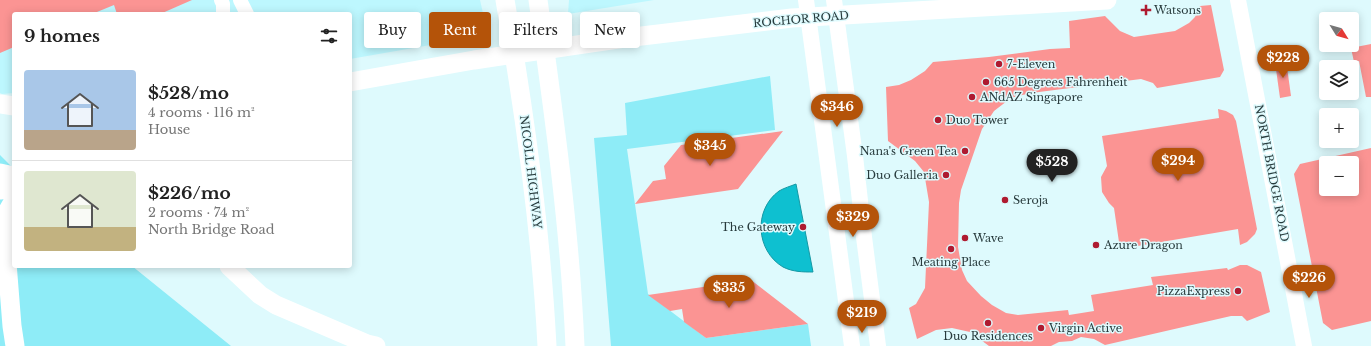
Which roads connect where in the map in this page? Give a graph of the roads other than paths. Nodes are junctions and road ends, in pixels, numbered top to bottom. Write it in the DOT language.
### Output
graph roads {
  1 [pos="221,0"];
  2 [pos="240,0"];
  3 [pos="505,0"];
  4 [pos="538,0"];
  5 [pos="1107,0"];
  6 [pos="1238,0"];
  7 [pos="807,8"];
  8 [pos="835,8"];
  9 [pos="223,12"];
  10 [pos="246,12"];
  11 [pos="352,82"];
  12 [pos="0,104"];
  13 [pos="12,106"];
  14 [pos="0,173"];
  15 [pos="12,176"];
  16 [pos="12,188"];
  17 [pos="0,190"];
  18 [pos="12,204"];
  19 [pos="231,268"];
  20 [pos="15,346"];
  21 [pos="376,346"];
  22 [pos="548,346"];
  23 [pos="575,346"];
  24 [pos="852,346"];
  25 [pos="878,346"];
  26 [pos="1304,346"];
  1 -- 9 [label="street"];
  2 -- 10 [label="street"];
  3 -- 22 [label="highway, NICOLL HIGHWAY"];
  4 -- 23 [label="highway"];
  5 -- 8 [label="highway, ROCHOR ROAD"];
  6 -- 26 [label="main road, NORTH BRIDGE ROAD"];
  7 -- 8 [label="highway, ROCHOR ROAD"];
  7 -- 11 [label="highway, ROCHOR ROAD"];
  7 -- 24 [label="main road"];
  8 -- 25 [label="main road"];
  12 -- 13 [label="highway"];
  14 -- 15 [label="highway"];
  16 -- 17 [label="highway"];
  18 -- 20 [label="highway"];
  19 -- 21 [label="highway"];
}
